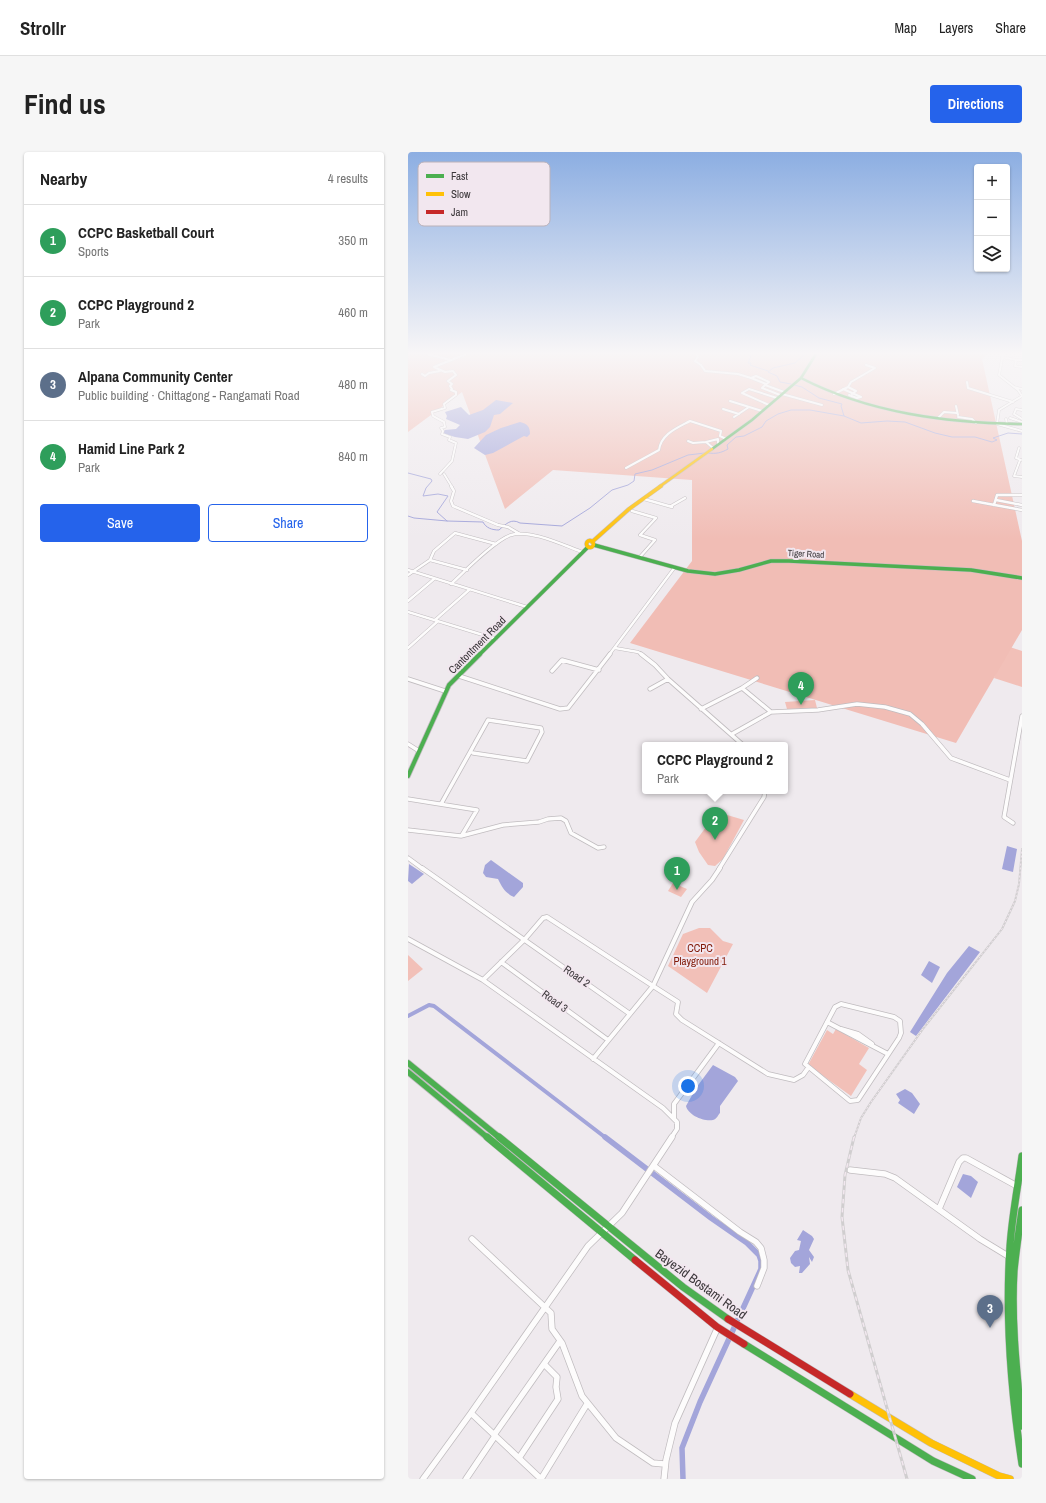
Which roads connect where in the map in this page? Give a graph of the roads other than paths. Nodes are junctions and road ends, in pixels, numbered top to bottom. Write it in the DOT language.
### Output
graph roads {
  1 [pos="434,416"];
  2 [pos="756,416"];
  3 [pos="931,416"];
  4 [pos="958,416"];
  5 [pos="998,416"];
  6 [pos="939,417"];
  7 [pos="1010,418"];
  8 [pos="958,419"];
  9 [pos="1022,421"];
  10 [pos="997,424"];
  11 [pos="1022,431"];
  12 [pos="726,439"];
  13 [pos="688,441"];
  14 [pos="706,442"];
  15 [pos="718,444"];
  16 [pos="713,448"];
  17 [pos="1019,448"];
  18 [pos="1021,460"];
  19 [pos="626,468"];
  20 [pos="440,474"];
  21 [pos="444,474"];
  22 [pos="1022,477"];
  23 [pos="1022,496"];
  24 [pos="685,498"];
  25 [pos="644,499"];
  26 [pos="996,500"];
  27 [pos="973,501"];
  28 [pos="994,505"];
  29 [pos="1022,505"];
  30 [pos="1022,510"];
  31 [pos="632,511"];
  32 [pos="520,534"];
  33 [pos="496,544"];
  34 [pos="593,544"];
  35 [pos="582,552"];
  36 [pos="639,558"];
  37 [pos="430,560"];
  38 [pos="676,568"];
  39 [pos="408,570"];
  40 [pos="467,570"];
  41 [pos="412,572"];
  42 [pos="408,575"];
  43 [pos="1022,578"];
  44 [pos="434,579"];
  45 [pos="451,584"];
  46 [pos="469,590"];
  47 [pos="408,601"];
  48 [pos="527,607"];
  49 [pos="409,613"];
  50 [pos="436,620"];
  51 [pos="496,639"];
  52 [pos="408,648"];
  53 [pos="615,648"];
  54 [pos="599,670"];
  55 [pos="552,671"];
  56 [pos="459,676"];
  57 [pos="757,678"];
  58 [pos="408,679"];
  59 [pos="668,679"];
  60 [pos="742,688"];
  61 [pos="650,689"];
  62 [pos="445,691"];
  63 [pos="701,709"];
  64 [pos="771,712"];
  65 [pos="1022,716"];
  66 [pos="732,734"];
  67 [pos="740,742"];
  68 [pos="408,744"];
  69 [pos="419,751"];
  70 [pos="472,753"];
  71 [pos="408,776"];
  72 [pos="1010,780"];
  73 [pos="764,794"];
  74 [pos="408,799"];
  75 [pos="441,804"];
  76 [pos="1013,823"];
  77 [pos="408,830"];
  78 [pos="461,836"];
  79 [pos="604,847"];
  80 [pos="408,858"];
  81 [pos="408,939"];
  82 [pos="525,939"];
  83 [pos="501,962"];
  84 [pos="483,980"];
  85 [pos="653,986"];
  86 [pos="630,1014"];
  87 [pos="827,1022"];
  88 [pos="608,1040"];
  89 [pos="719,1043"];
  90 [pos="888,1054"];
  91 [pos="593,1059"];
  92 [pos="408,1063"];
  93 [pos="808,1068"];
  94 [pos="408,1072"];
  95 [pos="674,1119"];
  96 [pos="1022,1156"];
  97 [pos="653,1168"];
  98 [pos="850,1170"];
  99 [pos="1018,1186"];
  100 [pos="939,1209"];
  101 [pos="1022,1210"];
  102 [pos="608,1226"];
  103 [pos="601,1233"];
  104 [pos="472,1239"];
  105 [pos="1009,1257"];
  106 [pos="758,1286"];
  107 [pos="546,1307"];
  108 [pos="719,1328"];
  109 [pos="560,1341"];
  110 [pos="1015,1342"];
  111 [pos="1022,1345"];
  112 [pos="544,1364"];
  113 [pos="588,1404"];
  114 [pos="471,1413"];
  115 [pos="1022,1426"];
  116 [pos="495,1435"];
  117 [pos="519,1458"];
  118 [pos="664,1464"];
  119 [pos="1022,1464"];
  120 [pos="424,1479"];
  121 [pos="466,1479"];
  122 [pos="541,1479"];
  123 [pos="664,1479"];
  124 [pos="972,1479"];
  125 [pos="1010,1479"];
  1 -- 20 [label="street"];
  2 -- 12 [label="main road"];
  3 -- 6 [label="main road"];
  4 -- 8 [label="street"];
  5 -- 10 [label="street"];
  6 -- 8 [label="main road"];
  7 -- 9 [label="street"];
  8 -- 10 [label="main road"];
  9 -- 10 [label="main road"];
  10 -- 11 [label="street"];
  12 -- 15 [label="main road"];
  12 -- 19 [label="street"];
  13 -- 14 [label="street"];
  14 -- 15 [label="street"];
  14 -- 16 [label="street"];
  15 -- 16 [label="main road"];
  16 -- 25 [label="main road"];
  17 -- 18 [label="street"];
  18 -- 22 [label="street"];
  21 -- 32 [label="street"];
  23 -- 26 [label="street"];
  24 -- 25 [label="street"];
  25 -- 34 [label="main road"];
  26 -- 28 [label="street"];
  26 -- 29 [label="street"];
  27 -- 28 [label="street"];
  28 -- 30 [label="street"];
  31 -- 36 [label="street"];
  32 -- 33 [label="street"];
  32 -- 35 [label="street"];
  33 -- 37 [label="street"];
  33 -- 40 [label="street"];
  34 -- 35 [label="main road, Cantontment Road"];
  34 -- 36 [label="main road, Tiger Road"];
  35 -- 48 [label="main road, Cantontment Road"];
  36 -- 38 [label="main road, Tiger Road"];
  37 -- 40 [label="street"];
  37 -- 41 [label="street"];
  38 -- 43 [label="main road, Tiger Road"];
  38 -- 53 [label="street"];
  39 -- 41 [label="street"];
  40 -- 45 [label="street"];
  41 -- 42 [label="street"];
  41 -- 44 [label="street"];
  44 -- 45 [label="street"];
  44 -- 47 [label="street"];
  45 -- 46 [label="street"];
  46 -- 48 [label="street"];
  46 -- 50 [label="street"];
  48 -- 51 [label="main road, Cantontment Road"];
  49 -- 50 [label="street"];
  50 -- 51 [label="street"];
  50 -- 52 [label="street"];
  51 -- 56 [label="main road, Cantontment Road"];
  53 -- 54 [label="street"];
  53 -- 59 [label="street"];
  54 -- 55 [label="street"];
  54 -- 56 [label="street"];
  56 -- 62 [label="main road, Cantontment Road"];
  57 -- 60 [label="street"];
  58 -- 62 [label="street"];
  59 -- 61 [label="street"];
  59 -- 63 [label="street"];
  60 -- 63 [label="street"];
  60 -- 64 [label="street"];
  62 -- 69 [label="main road, Cantontment Road"];
  63 -- 66 [label="street"];
  64 -- 66 [label="street"];
  64 -- 72 [label="street"];
  65 -- 72 [label="street"];
  66 -- 67 [label="street"];
  68 -- 69 [label="street"];
  69 -- 71 [label="main road, Cantontment Road"];
  70 -- 75 [label="street"];
  72 -- 76 [label="street"];
  73 -- 85 [label="street"];
  74 -- 75 [label="street"];
  75 -- 78 [label="street"];
  77 -- 78 [label="street"];
  78 -- 79 [label="street"];
  80 -- 82 [label="street, Road 2"];
  81 -- 84 [label="street"];
  82 -- 83 [label="street"];
  82 -- 85 [label="street"];
  82 -- 86 [label="street, Road 2"];
  83 -- 84 [label="street"];
  83 -- 88 [label="street, Road 3"];
  84 -- 91 [label="street"];
  85 -- 86 [label="street"];
  85 -- 89 [label="street"];
  86 -- 88 [label="street"];
  87 -- 90 [label="street"];
  87 -- 90 [label="street"];
  87 -- 93 [label="street"];
  88 -- 91 [label="street"];
  89 -- 93 [label="street"];
  89 -- 95 [label="street"];
  90 -- 93 [label="street"];
  91 -- 95 [label="street"];
  92 -- 102 [label="main road, Bayezid Bostami Road"];
  94 -- 103 [label="main road, Bayezid Bostami Road"];
  95 -- 97 [label="street"];
  96 -- 99 [label="main road"];
  97 -- 102 [label="street"];
  97 -- 106 [label="street"];
  98 -- 100 [label="street"];
  99 -- 100 [label="street"];
  99 -- 105 [label="main road"];
  100 -- 105 [label="street"];
  101 -- 110 [label="main road"];
  102 -- 103 [label="street"];
  102 -- 125 [label="main road, Bayezid Bostami Road"];
  103 -- 107 [label="street"];
  103 -- 108 [label="main road, Bayezid Bostami Road"];
  104 -- 107 [label="street"];
  105 -- 119 [label="main road"];
  107 -- 109 [label="street"];
  107 -- 114 [label="street"];
  108 -- 118 [label="street"];
  108 -- 124 [label="main road, Bayezid Bostami Road"];
  109 -- 112 [label="street"];
  109 -- 113 [label="street"];
  110 -- 111 [label="street"];
  110 -- 115 [label="main road"];
  112 -- 116 [label="street"];
  112 -- 117 [label="street"];
  113 -- 118 [label="street"];
  113 -- 122 [label="street"];
  114 -- 116 [label="street"];
  114 -- 120 [label="street"];
  116 -- 117 [label="street"];
  116 -- 121 [label="street"];
  117 -- 122 [label="street"];
  118 -- 123 [label="street"];
}
